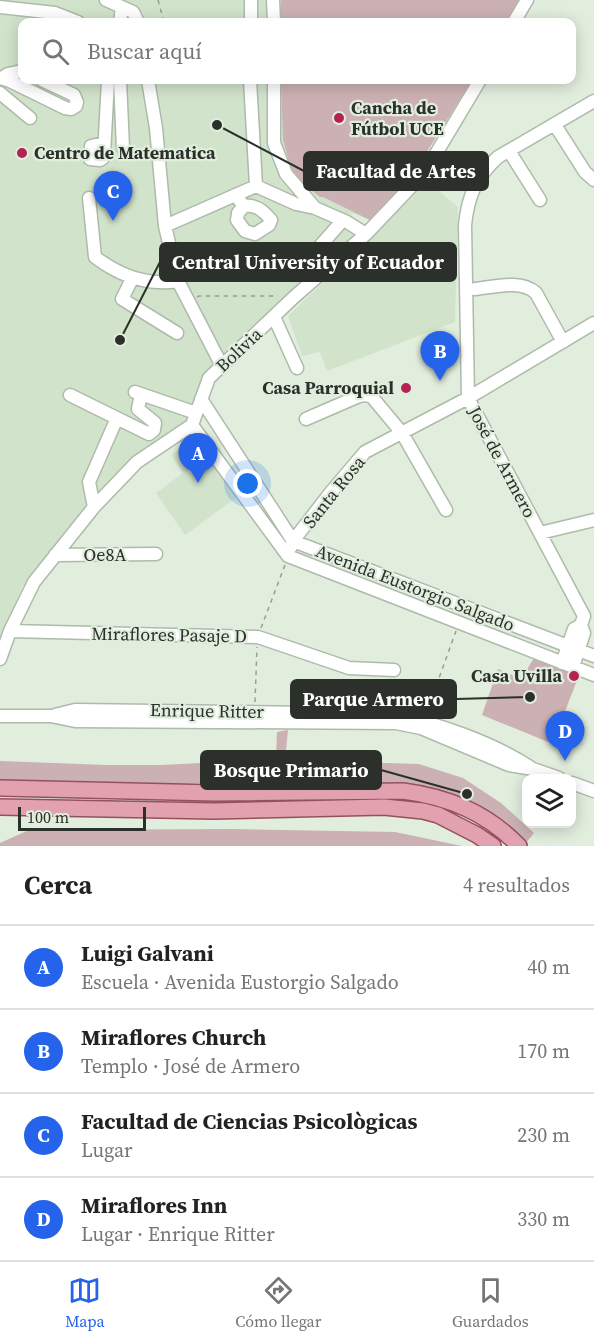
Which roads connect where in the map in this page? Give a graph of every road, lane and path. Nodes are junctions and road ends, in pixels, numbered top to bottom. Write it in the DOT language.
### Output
graph roads {
  1 [pos="106,0"];
  2 [pos="158,0"];
  3 [pos="251,0"];
  4 [pos="273,0"];
  5 [pos="527,0"];
  6 [pos="0,7"];
  7 [pos="131,10"];
  8 [pos="68,18"];
  9 [pos="163,18"];
  10 [pos="251,18"];
  11 [pos="274,18"];
  12 [pos="516,18"];
  13 [pos="18,73"];
  14 [pos="1,78"];
  15 [pos="47,84"];
  16 [pos="54,84"];
  17 [pos="108,84"];
  18 [pos="120,84"];
  19 [pos="149,84"];
  20 [pos="250,84"];
  21 [pos="274,84"];
  22 [pos="478,84"];
  23 [pos="0,93"];
  24 [pos="44,97"];
  25 [pos="594,101"];
  26 [pos="30,118"];
  27 [pos="555,125"];
  28 [pos="104,143"];
  29 [pos="123,148"];
  30 [pos="509,151"];
  31 [pos="594,180"];
  32 [pos="256,186"];
  33 [pos="235,195"];
  34 [pos="89,198"];
  35 [pos="540,200"];
  36 [pos="244,206"];
  37 [pos="315,208"];
  38 [pos="343,220"];
  39 [pos="165,226"];
  40 [pos="366,234"];
  41 [pos="305,263"];
  42 [pos="132,279"];
  43 [pos="178,281"];
  44 [pos="475,289"];
  45 [pos="282,296"];
  46 [pos="188,303"];
  47 [pos="274,317"];
  48 [pos="594,323"];
  49 [pos="177,333"];
  50 [pos="562,342"];
  51 [pos="222,366"];
  52 [pos="297,368"];
  53 [pos="70,396"];
  54 [pos="468,398"];
  55 [pos="201,399"];
  56 [pos="117,418"];
  57 [pos="194,419"];
  58 [pos="306,419"];
  59 [pos="402,433"];
  60 [pos="94,507"];
  61 [pos="446,510"];
  62 [pos="594,519"];
  63 [pos="540,533"];
  64 [pos="293,541"];
  65 [pos="156,554"];
  66 [pos="55,555"];
  67 [pos="288,556"];
  68 [pos="587,618"];
  69 [pos="459,623"];
  70 [pos="10,631"];
  71 [pos="258,637"];
  72 [pos="573,649"];
  73 [pos="594,656"];
  74 [pos="0,659"];
  75 [pos="568,665"];
  76 [pos="394,670"];
  77 [pos="594,675"];
  78 [pos="255,712"];
  79 [pos="0,716"];
  80 [pos="51,716"];
  81 [pos="423,720"];
  82 [pos="533,769"];
  83 [pos="547,774"];
  84 [pos="576,785"];
  85 [pos="0,788"];
  86 [pos="373,791"];
  87 [pos="594,792"];
  88 [pos="0,807"];
  89 [pos="374,807"];
  90 [pos="315,809"];
  91 [pos="503,830"];
  92 [pos="480,846"];
  93 [pos="493,846"];
  94 [pos="519,846"];
  95 [pos="530,846"];
  1 -- 7 [label="street"];
  2 -- 9 [label="path"];
  3 -- 10 [label="street"];
  4 -- 11 [label="street"];
  5 -- 12 [label="street"];
  6 -- 8 [label="street"];
  13 -- 14 [label="street"];
  14 -- 24 [label="street"];
  15 -- 24 [label="street"];
  16 -- 24 [label="street"];
  17 -- 28 [label="street"];
  18 -- 29 [label="street"];
  19 -- 39 [label="street"];
  20 -- 32 [label="street"];
  21 -- 37 [label="street"];
  22 -- 40 [label="street, Bolivia"];
  23 -- 26 [label="street"];
  25 -- 27 [label="street, José de Armero"];
  27 -- 30 [label="street, José de Armero"];
  27 -- 31 [label="street"];
  30 -- 35 [label="street"];
  30 -- 54 [label="street, José de Armero"];
  32 -- 33 [label="street"];
  32 -- 37 [label="street"];
  33 -- 36 [label="street"];
  33 -- 39 [label="street"];
  34 -- 42 [label="street"];
  37 -- 38 [label="street"];
  38 -- 40 [label="street"];
  38 -- 41 [label="street"];
  39 -- 43 [label="street"];
  40 -- 47 [label="street, Bolivia"];
  42 -- 43 [label="street"];
  42 -- 49 [label="street"];
  43 -- 46 [label="street"];
  44 -- 50 [label="street"];
  45 -- 46 [label="path"];
  46 -- 51 [label="street"];
  47 -- 51 [label="street, Bolivia"];
  47 -- 52 [label="street"];
  48 -- 50 [label="street, Santa Rosa"];
  50 -- 54 [label="street, Santa Rosa"];
  51 -- 55 [label="street, Bolivia"];
  53 -- 56 [label="street"];
  54 -- 59 [label="street, Santa Rosa"];
  54 -- 63 [label="street, José de Armero"];
  55 -- 57 [label="street, Bolivia"];
  55 -- 64 [label="street, Avenida Eustorgio Salgado"];
  56 -- 57 [label="street"];
  56 -- 60 [label="street"];
  57 -- 60 [label="street"];
  57 -- 67 [label="street, Avenida Eustorgio Salgado"];
  58 -- 59 [label="street"];
  59 -- 61 [label="street"];
  59 -- 64 [label="street, Santa Rosa"];
  60 -- 66 [label="street"];
  62 -- 63 [label="street"];
  63 -- 68 [label="street, José de Armero"];
  64 -- 67 [label="street, Santa Rosa"];
  64 -- 72 [label="street, Avenida Eustorgio Salgado"];
  65 -- 66 [label="street, Oe8A"];
  66 -- 70 [label="street"];
  67 -- 69 [label="street, Avenida Eustorgio Salgado"];
  67 -- 71 [label="path"];
  68 -- 72 [label="street, José de Armero"];
  69 -- 75 [label="street, Avenida Eustorgio Salgado"];
  69 -- 81 [label="path"];
  70 -- 71 [label="street, Miraflores Pasaje D"];
  70 -- 74 [label="street"];
  71 -- 76 [label="street, Miraflores Pasaje D"];
  71 -- 78 [label="path"];
  72 -- 73 [label="street, Avenida Eustorgio Salgado"];
  72 -- 75 [label="street, José de Armero"];
  75 -- 77 [label="street, Avenida Eustorgio Salgado"];
  78 -- 80 [label="street, Enrique Ritter"];
  78 -- 81 [label="street, Enrique Ritter"];
  79 -- 80 [label="street, Enrique Ritter"];
  80 -- 82 [label="street, Enrique Ritter"];
  81 -- 82 [label="street, Enrique Ritter"];
  82 -- 83 [label="street, Enrique Ritter"];
  84 -- 87 [label="street"];
  85 -- 86 [label="main road"];
  86 -- 89 [label="main road"];
  86 -- 91 [label="main road"];
  88 -- 90 [label="main road"];
  89 -- 90 [label="main road"];
  89 -- 93 [label="main road"];
  90 -- 92 [label="main road"];
  91 -- 94 [label="main road"];
  91 -- 95 [label="main road"];
}
